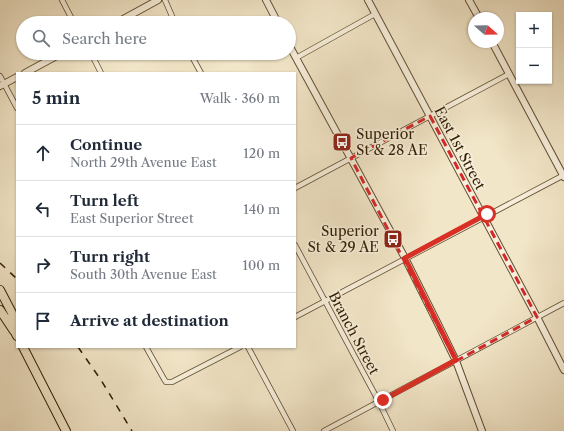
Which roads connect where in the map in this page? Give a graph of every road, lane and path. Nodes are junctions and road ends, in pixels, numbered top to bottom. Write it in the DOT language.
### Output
graph roads {
  1 [pos="62,0"];
  2 [pos="158,0"];
  3 [pos="165,0"];
  4 [pos="266,0"];
  5 [pos="368,0"];
  6 [pos="469,0"];
  7 [pos="476,12"];
  8 [pos="375,14"];
  9 [pos="70,16"];
  10 [pos="129,16"];
  11 [pos="172,16"];
  12 [pos="274,16"];
  13 [pos="495,48"];
  14 [pos="296,58"];
  15 [pos="49,60"];
  16 [pos="94,60"];
  17 [pos="194,60"];
  18 [pos="27,72"];
  19 [pos="100,72"];
  20 [pos="200,72"];
  21 [pos="509,74"];
  22 [pos="0,76"];
  23 [pos="16,78"];
  24 [pos="2,85"];
  25 [pos="16,106"];
  26 [pos="430,116"];
  27 [pos="351,158"];
  28 [pos="564,176"];
  29 [pos="296,187"];
  30 [pos="483,217"];
  31 [pos="296,247"];
  32 [pos="405,258"];
  33 [pos="0,290"];
  34 [pos="325,301"];
  35 [pos="564,303"];
  36 [pos="0,310"];
  37 [pos="296,316"];
  38 [pos="537,317"];
  39 [pos="16,334"];
  40 [pos="24,348"];
  41 [pos="147,348"];
  42 [pos="238,348"];
  43 [pos="249,348"];
  44 [pos="456,360"];
  45 [pos="564,370"];
  46 [pos="379,402"];
  47 [pos="66,431"];
  48 [pos="293,431"];
  49 [pos="324,431"];
  50 [pos="393,431"];
  51 [pos="482,431"];
  1 -- 9 [label="street"];
  2 -- 10 [label="street"];
  3 -- 11 [label="street"];
  4 -- 12 [label="street"];
  5 -- 8 [label="street, East 1st Street"];
  6 -- 7 [label="street"];
  8 -- 14 [label="street"];
  8 -- 26 [label="street, East 1st Street"];
  13 -- 21 [label="street"];
  14 -- 27 [label="street"];
  15 -- 18 [label="street"];
  16 -- 19 [label="street"];
  17 -- 20 [label="street"];
  21 -- 26 [label="street"];
  21 -- 28 [label="street"];
  22 -- 24 [label="street"];
  23 -- 24 [label="street"];
  24 -- 25 [label="street"];
  26 -- 27 [label="street"];
  26 -- 30 [label="street, East 1st Street"];
  27 -- 29 [label="street"];
  27 -- 32 [label="street"];
  28 -- 30 [label="street"];
  30 -- 32 [label="street"];
  30 -- 38 [label="street, East 1st Street"];
  31 -- 34 [label="street, Branch Street"];
  32 -- 34 [label="street"];
  32 -- 44 [label="street"];
  33 -- 39 [label="highway"];
  34 -- 37 [label="street"];
  34 -- 46 [label="street, Branch Street"];
  35 -- 38 [label="street"];
  36 -- 39 [label="highway"];
  38 -- 44 [label="street"];
  38 -- 45 [label="street, East 1st Street"];
  40 -- 47 [label="highway"];
  41 -- 42 [label="street"];
  43 -- 48 [label="street"];
  44 -- 46 [label="street"];
  44 -- 51 [label="street"];
  46 -- 49 [label="street"];
  46 -- 50 [label="street, Branch Street"];
}
